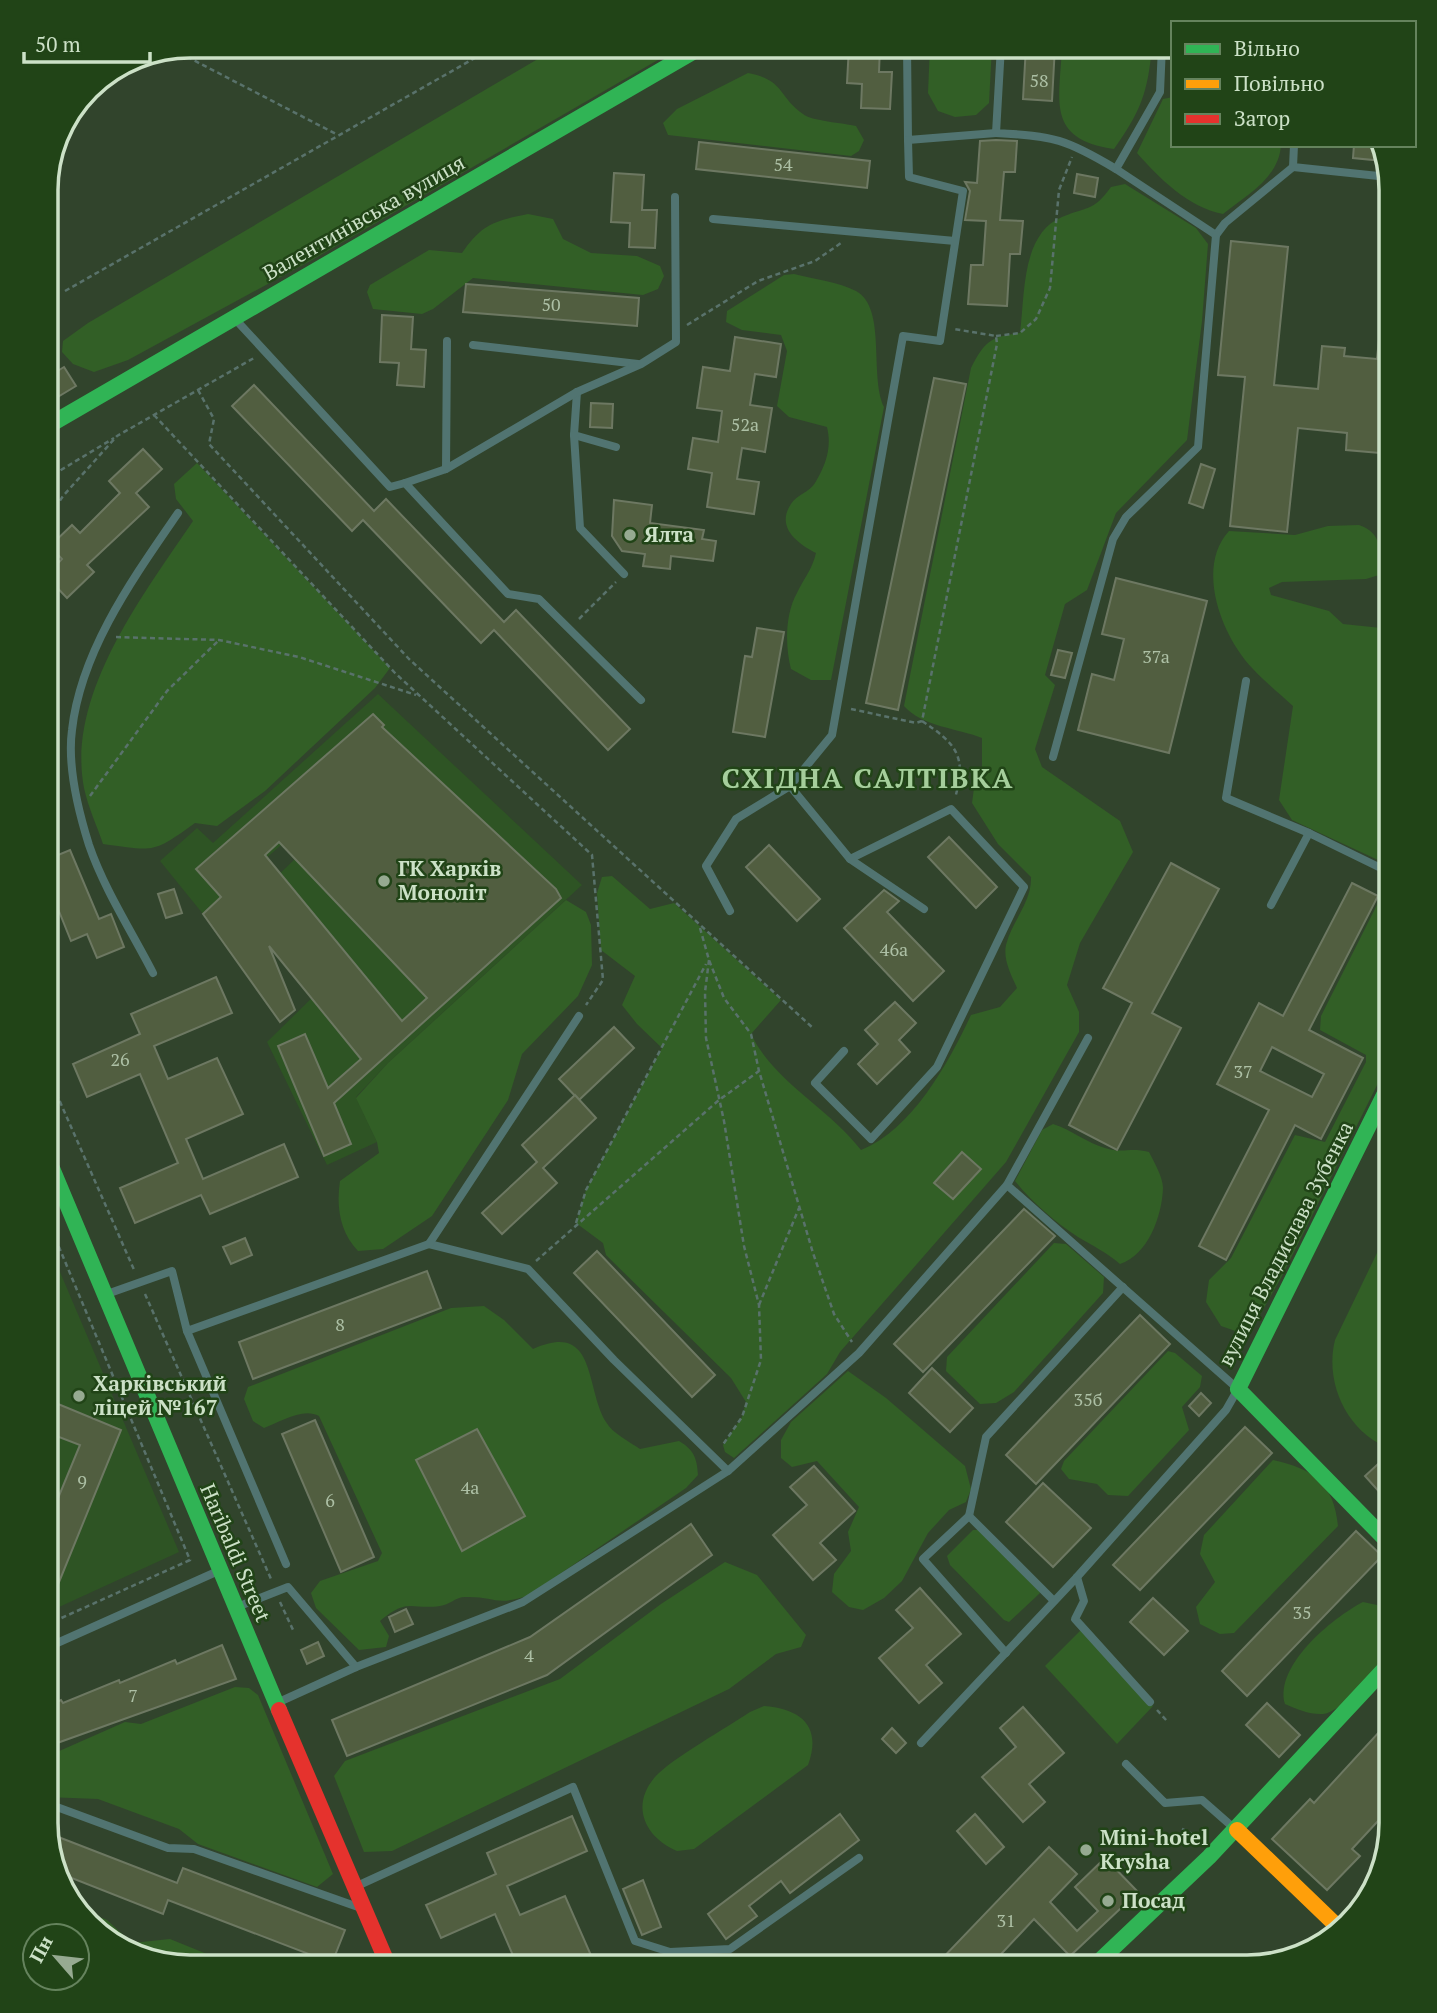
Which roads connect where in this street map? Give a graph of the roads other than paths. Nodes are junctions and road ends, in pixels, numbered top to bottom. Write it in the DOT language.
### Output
graph roads {
  1 [pos="682,58"];
  2 [pos="907,58"];
  3 [pos="1000,58"];
  4 [pos="1161,58"];
  5 [pos="996,133"];
  6 [pos="908,140"];
  7 [pos="1294,147"];
  8 [pos="1293,167"];
  9 [pos="1116,169"];
  10 [pos="1378,176"];
  11 [pos="676,197"];
  12 [pos="713,219"];
  13 [pos="1216,235"];
  14 [pos="955,241"];
  15 [pos="234,318"];
  16 [pos="447,341"];
  17 [pos="473,345"];
  18 [pos="641,364"];
  19 [pos="577,392"];
  20 [pos="58,420"];
  21 [pos="573,435"];
  22 [pos="616,447"];
  23 [pos="446,469"];
  24 [pos="405,483"];
  25 [pos="178,513"];
  26 [pos="624,574"];
  27 [pos="1246,681"];
  28 [pos="640,700"];
  29 [pos="1053,757"];
  30 [pos="790,786"];
  31 [pos="1309,833"];
  32 [pos="850,859"];
  33 [pos="1379,867"];
  34 [pos="1271,905"];
  35 [pos="924,909"];
  36 [pos="730,911"];
  37 [pos="153,973"];
  38 [pos="579,1016"];
  39 [pos="1088,1038"];
  40 [pos="844,1051"];
  41 [pos="1379,1105"];
  42 [pos="58,1183"];
  43 [pos="1007,1185"];
  44 [pos="429,1244"];
  45 [pos="1123,1287"];
  46 [pos="104,1295"];
  47 [pos="187,1331"];
  48 [pos="1238,1389"];
  49 [pos="728,1471"];
  50 [pos="969,1516"];
  51 [pos="1379,1533"];
  52 [pos="286,1564"];
  53 [pos="219,1570"];
  54 [pos="1077,1577"];
  55 [pos="1054,1601"];
  56 [pos="235,1608"];
  57 [pos="58,1643"];
  58 [pos="1006,1653"];
  59 [pos="356,1667"];
  60 [pos="1379,1675"];
  61 [pos="1150,1702"];
  62 [pos="276,1704"];
  63 [pos="921,1743"];
  64 [pos="1126,1764"];
  65 [pos="58,1807"];
  66 [pos="1237,1830"];
  67 [pos="859,1858"];
  68 [pos="355,1887"];
  69 [pos="364,1909"];
  70 [pos="1334,1923"];
  71 [pos="384,1955"];
  72 [pos="1108,1955"];
  1 -- 15 [label="street, Валентинівська вулиця"];
  2 -- 6 [label="lane"];
  3 -- 5 [label="lane"];
  4 -- 9 [label="lane"];
  5 -- 6 [label="lane"];
  5 -- 9 [label="lane"];
  6 -- 14 [label="lane"];
  7 -- 8 [label="lane"];
  8 -- 10 [label="lane"];
  8 -- 13 [label="lane"];
  9 -- 13 [label="lane"];
  11 -- 18 [label="lane"];
  12 -- 14 [label="lane"];
  13 -- 29 [label="lane"];
  14 -- 30 [label="lane"];
  15 -- 20 [label="street, Валентинівська вулиця"];
  15 -- 24 [label="lane"];
  16 -- 23 [label="lane"];
  17 -- 18 [label="lane"];
  18 -- 19 [label="lane"];
  19 -- 21 [label="lane"];
  19 -- 23 [label="lane"];
  21 -- 22 [label="lane"];
  21 -- 26 [label="lane"];
  23 -- 24 [label="lane"];
  24 -- 28 [label="lane"];
  25 -- 37 [label="lane"];
  27 -- 31 [label="lane"];
  30 -- 32 [label="lane"];
  30 -- 36 [label="lane"];
  31 -- 33 [label="lane"];
  31 -- 34 [label="lane"];
  32 -- 35 [label="lane"];
  32 -- 40 [label="lane"];
  38 -- 44 [label="lane"];
  39 -- 43 [label="lane"];
  41 -- 48 [label="street, вулиця Владислава Зубенка"];
  42 -- 46 [label="street, Haribaldi Street"];
  43 -- 45 [label="lane, вулиця Владислава Зубенка"];
  43 -- 49 [label="lane"];
  44 -- 47 [label="lane"];
  44 -- 49 [label="lane"];
  45 -- 48 [label="lane, вулиця Владислава Зубенка"];
  45 -- 50 [label="lane"];
  46 -- 47 [label="lane"];
  46 -- 53 [label="street, Haribaldi Street"];
  47 -- 52 [label="lane"];
  48 -- 51 [label="street, вулиця Владислава Зубенка"];
  48 -- 54 [label="lane"];
  49 -- 59 [label="lane"];
  50 -- 55 [label="lane"];
  50 -- 58 [label="lane"];
  53 -- 56 [label="street, Haribaldi Street"];
  53 -- 57 [label="lane"];
  54 -- 55 [label="lane"];
  54 -- 61 [label="lane"];
  55 -- 58 [label="lane"];
  56 -- 59 [label="lane"];
  56 -- 62 [label="street, Haribaldi Street"];
  58 -- 63 [label="lane"];
  59 -- 62 [label="lane"];
  60 -- 66 [label="street"];
  62 -- 68 [label="street, Haribaldi Street"];
  64 -- 66 [label="lane"];
  65 -- 69 [label="lane"];
  66 -- 70 [label="street"];
  66 -- 72 [label="street"];
  67 -- 68 [label="lane"];
  68 -- 69 [label="street, Haribaldi Street"];
  69 -- 71 [label="street, Haribaldi Street"];
}
